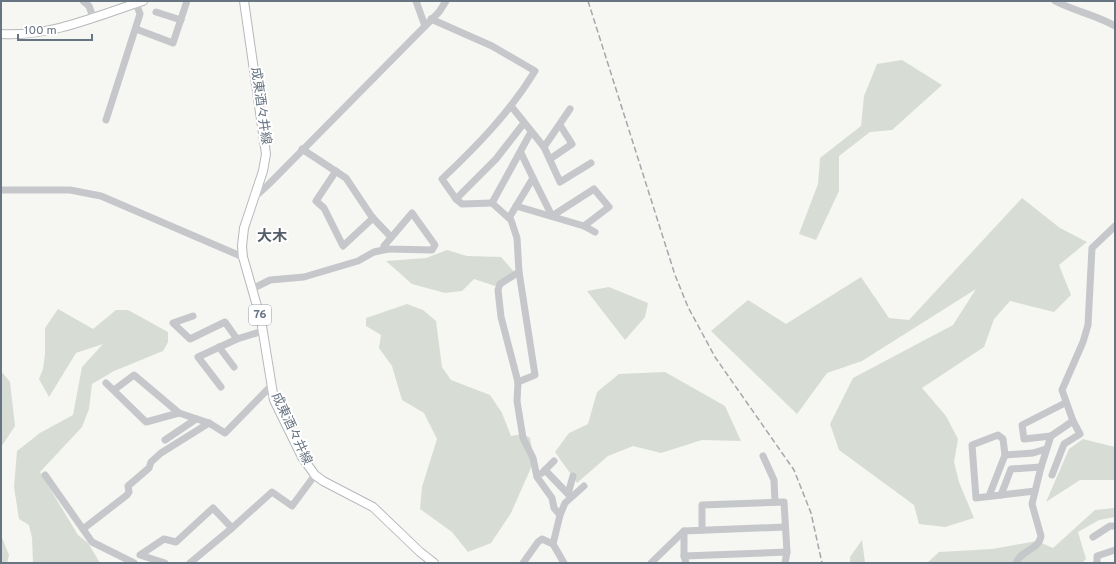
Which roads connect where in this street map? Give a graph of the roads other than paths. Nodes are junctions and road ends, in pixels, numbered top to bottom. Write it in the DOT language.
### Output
graph roads {
  1 [pos="83,1"];
  2 [pos="187,1"];
  3 [pos="244,1"];
  4 [pos="416,1"];
  5 [pos="446,1"];
  6 [pos="1055,1"];
  7 [pos="140,2"];
  8 [pos="156,12"];
  9 [pos="93,17"];
  10 [pos="431,19"];
  11 [pos="181,20"];
  12 [pos="424,26"];
  13 [pos="1115,26"];
  14 [pos="136,29"];
  15 [pos="1,34"];
  16 [pos="511,106"];
  17 [pos="570,109"];
  18 [pos="106,120"];
  19 [pos="524,123"];
  20 [pos="560,125"];
  21 [pos="531,132"];
  22 [pos="544,147"];
  23 [pos="302,149"];
  24 [pos="521,153"];
  25 [pos="550,159"];
  26 [pos="591,163"];
  27 [pos="336,171"];
  28 [pos="533,178"];
  29 [pos="1,190"];
  30 [pos="254,194"];
  31 [pos="456,199"];
  32 [pos="492,203"];
  33 [pos="516,206"];
  34 [pos="552,216"];
  35 [pos="373,218"];
  36 [pos="509,218"];
  37 [pos="584,226"];
  38 [pos="1115,226"];
  39 [pos="595,232"];
  40 [pos="391,237"];
  41 [pos="388,249"];
  42 [pos="243,257"];
  43 [pos="519,272"];
  44 [pos="252,289"];
  45 [pos="193,316"];
  46 [pos="263,331"];
  47 [pos="237,339"];
  48 [pos="219,347"];
  49 [pos="234,367"];
  50 [pos="518,382"];
  51 [pos="106,383"];
  52 [pos="271,386"];
  53 [pos="221,387"];
  54 [pos="114,390"];
  55 [pos="1065,403"];
  56 [pos="179,413"];
  57 [pos="196,419"];
  58 [pos="1072,421"];
  59 [pos="209,423"];
  60 [pos="1051,436"];
  61 [pos="165,440"];
  62 [pos="1046,449"];
  63 [pos="1005,455"];
  64 [pos="762,456"];
  65 [pos="554,461"];
  66 [pos="1041,467"];
  67 [pos="545,470"];
  68 [pos="45,475"];
  69 [pos="314,475"];
  70 [pos="573,476"];
  71 [pos="1052,476"];
  72 [pos="537,477"];
  73 [pos="584,486"];
  74 [pos="1035,491"];
  75 [pos="1001,495"];
  76 [pos="989,496"];
  77 [pos="775,502"];
  78 [pos="560,516"];
  79 [pos="1115,526"];
  80 [pos="786,527"];
  81 [pos="232,528"];
  82 [pos="83,529"];
  83 [pos="702,530"];
  84 [pos="684,531"];
  85 [pos="1093,537"];
  86 [pos="553,544"];
  87 [pos="1115,550"];
  88 [pos="787,552"];
  89 [pos="685,560"];
  90 [pos="134,563"];
  91 [pos="165,563"];
  92 [pos="190,563"];
  93 [pos="434,563"];
  94 [pos="523,563"];
  95 [pos="564,563"];
  96 [pos="651,563"];
  97 [pos="785,563"];
  98 [pos="1016,563"];
  99 [pos="1097,563"];
  1 -- 9 [label="street"];
  2 -- 11 [label="street"];
  3 -- 30 [label="main road, 成東酒々井線 / 76"];
  4 -- 12 [label="street"];
  5 -- 10 [label="street"];
  6 -- 13 [label="street"];
  7 -- 9 [label="main road"];
  7 -- 14 [label="street"];
  8 -- 11 [label="street"];
  9 -- 15 [label="main road"];
  10 -- 12 [label="street"];
  10 -- 16 [label="street"];
  11 -- 14 [label="street"];
  12 -- 23 [label="street"];
  14 -- 18 [label="street"];
  16 -- 19 [label="street"];
  16 -- 31 [label="street"];
  17 -- 20 [label="street"];
  19 -- 21 [label="street"];
  19 -- 31 [label="street"];
  20 -- 22 [label="street"];
  20 -- 25 [label="street"];
  21 -- 22 [label="street"];
  21 -- 24 [label="street"];
  22 -- 25 [label="street"];
  23 -- 27 [label="street"];
  23 -- 30 [label="street"];
  24 -- 28 [label="street"];
  24 -- 32 [label="street"];
  25 -- 26 [label="street"];
  27 -- 35 [label="street"];
  27 -- 35 [label="street"];
  28 -- 33 [label="street"];
  28 -- 34 [label="street"];
  29 -- 42 [label="street"];
  30 -- 42 [label="main road, 成東酒々井線 / 76"];
  31 -- 32 [label="street"];
  32 -- 36 [label="street"];
  33 -- 34 [label="street"];
  33 -- 36 [label="street"];
  34 -- 37 [label="street"];
  34 -- 37 [label="street"];
  35 -- 40 [label="street"];
  36 -- 43 [label="street"];
  37 -- 39 [label="street"];
  38 -- 55 [label="street"];
  40 -- 41 [label="street"];
  40 -- 41 [label="street"];
  41 -- 44 [label="street"];
  42 -- 44 [label="main road, 成東酒々井線 / 76"];
  43 -- 50 [label="street"];
  43 -- 50 [label="street"];
  44 -- 46 [label="main road, 成東酒々井線 / 76"];
  45 -- 47 [label="street"];
  46 -- 47 [label="street"];
  46 -- 52 [label="main road, 成東酒々井線 / 76"];
  47 -- 48 [label="street"];
  48 -- 49 [label="street"];
  48 -- 53 [label="street"];
  50 -- 72 [label="street"];
  51 -- 54 [label="street"];
  52 -- 59 [label="street"];
  52 -- 69 [label="main road, 成東酒々井線 / 76"];
  54 -- 56 [label="street"];
  54 -- 56 [label="street"];
  55 -- 58 [label="street"];
  55 -- 60 [label="street"];
  56 -- 57 [label="street"];
  57 -- 59 [label="street"];
  57 -- 61 [label="street"];
  58 -- 60 [label="street"];
  58 -- 71 [label="street"];
  59 -- 82 [label="street"];
  60 -- 62 [label="street"];
  62 -- 63 [label="street"];
  62 -- 66 [label="street"];
  63 -- 76 [label="street"];
  63 -- 76 [label="street"];
  64 -- 77 [label="street"];
  65 -- 67 [label="street"];
  66 -- 74 [label="street"];
  66 -- 75 [label="street"];
  67 -- 70 [label="street"];
  67 -- 72 [label="street"];
  68 -- 82 [label="street"];
  69 -- 81 [label="street"];
  69 -- 93 [label="main road, 成東酒々井線 / 76"];
  72 -- 78 [label="street"];
  73 -- 78 [label="street"];
  74 -- 75 [label="street"];
  74 -- 98 [label="street"];
  75 -- 76 [label="street"];
  77 -- 80 [label="street"];
  77 -- 83 [label="street"];
  78 -- 86 [label="street"];
  79 -- 85 [label="street"];
  80 -- 83 [label="street"];
  80 -- 88 [label="street"];
  81 -- 91 [label="street"];
  81 -- 92 [label="street"];
  82 -- 90 [label="street"];
  83 -- 84 [label="street"];
  84 -- 89 [label="street"];
  84 -- 96 [label="street"];
  86 -- 94 [label="street"];
  86 -- 95 [label="street"];
  87 -- 99 [label="street"];
  88 -- 89 [label="street"];
  88 -- 97 [label="street"];
}
